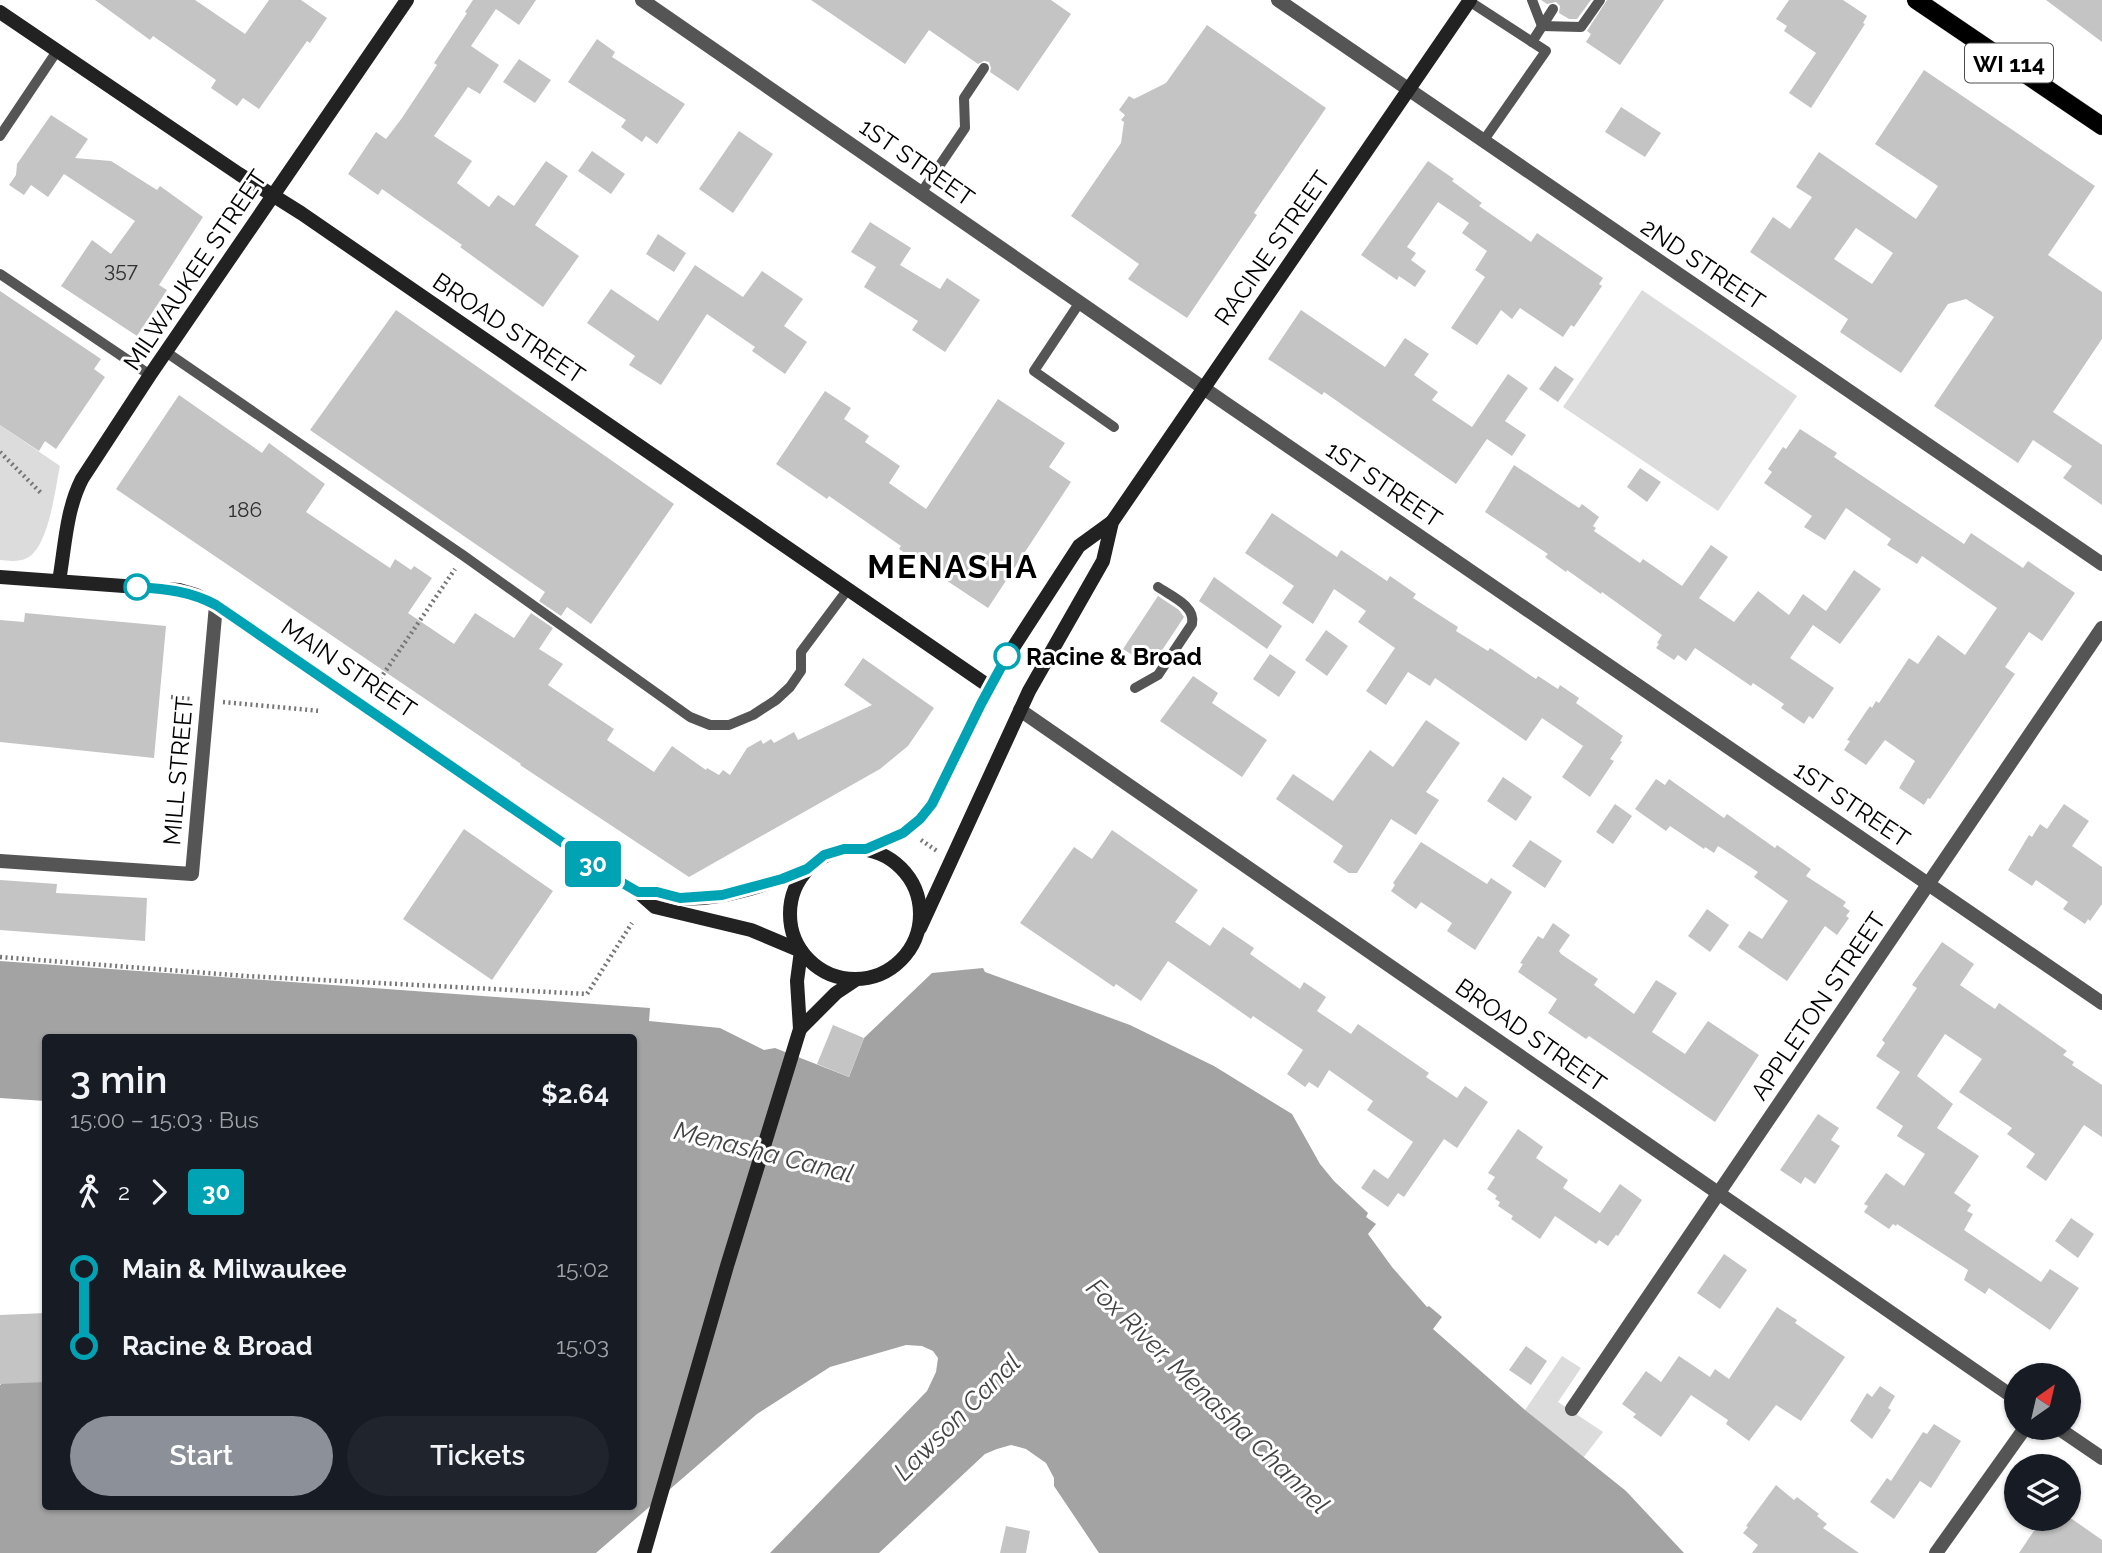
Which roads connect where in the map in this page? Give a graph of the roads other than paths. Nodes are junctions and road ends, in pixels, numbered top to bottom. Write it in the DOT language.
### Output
graph roads {
  1 [pos="407,0"];
  2 [pos="642,0"];
  3 [pos="1278,0"];
  4 [pos="1470,0"];
  5 [pos="1532,0"];
  6 [pos="1600,0"];
  7 [pos="1916,0"];
  8 [pos="1553,9"];
  9 [pos="1,14"];
  10 [pos="1542,26"];
  11 [pos="1532,42"];
  12 [pos="57,51"];
  13 [pos="984,68"];
  14 [pos="1410,90"];
  15 [pos="2102,126"];
  16 [pos="0,136"];
  17 [pos="1484,140"];
  18 [pos="921,193"];
  19 [pos="273,195"];
  20 [pos="0,274"];
  21 [pos="1080,302"];
  22 [pos="166,352"];
  23 [pos="150,375"];
  24 [pos="1202,387"];
  25 [pos="1114,427"];
  26 [pos="1112,522"];
  27 [pos="2102,565"];
  28 [pos="0,577"];
  29 [pos="59,581"];
  30 [pos="1158,587"];
  31 [pos="848,589"];
  32 [pos="216,605"];
  33 [pos="2102,628"];
  34 [pos="990,687"];
  35 [pos="1135,688"];
  36 [pos="1020,710"];
  37 [pos="866,849"];
  38 [pos="0,861"];
  39 [pos="807,869"];
  40 [pos="1929,883"];
  41 [pos="638,892"];
  42 [pos="920,928"];
  43 [pos="800,951"];
  44 [pos="857,979"];
  45 [pos="2102,1003"];
  46 [pos="800,1028"];
  47 [pos="1719,1192"];
  48 [pos="2004,1391"];
  49 [pos="1572,1409"];
  50 [pos="2016,1440"];
  51 [pos="2076,1440"];
  52 [pos="2102,1458"];
  53 [pos="644,1553"];
  54 [pos="1936,1553"];
  1 -- 19 [label="main road, MILWAUKEE STREET"];
  2 -- 18 [label="street, 1ST STREET"];
  3 -- 14 [label="street, 2ND STREET"];
  4 -- 11 [label="lane"];
  4 -- 14 [label="main road, RACINE STREET"];
  5 -- 10 [label="lane"];
  6 -- 10 [label="lane"];
  7 -- 15 [label="main road, WI 114"];
  8 -- 10 [label="lane"];
  9 -- 12 [label="main road, BROAD STREET"];
  10 -- 11 [label="lane"];
  11 -- 17 [label="lane"];
  12 -- 16 [label="lane"];
  12 -- 19 [label="main road, BROAD STREET"];
  13 -- 18 [label="lane"];
  14 -- 17 [label="street, 2ND STREET"];
  14 -- 24 [label="main road, RACINE STREET"];
  17 -- 27 [label="street, 2ND STREET"];
  18 -- 21 [label="street, 1ST STREET"];
  19 -- 22 [label="main road, MILWAUKEE STREET"];
  19 -- 31 [label="main road, BROAD STREET"];
  20 -- 23 [label="lane"];
  21 -- 24 [label="street, 1ST STREET"];
  21 -- 25 [label="lane"];
  22 -- 23 [label="main road, MILWAUKEE STREET"];
  22 -- 31 [label="lane"];
  23 -- 29 [label="main road, MILWAUKEE STREET"];
  24 -- 26 [label="main road, RACINE STREET"];
  24 -- 40 [label="street, 1ST STREET"];
  26 -- 34 [label="main road, RACINE STREET"];
  26 -- 36 [label="main road, RACINE STREET"];
  28 -- 29 [label="main road, MAIN STREET"];
  29 -- 32 [label="main road, MAIN STREET"];
  30 -- 35 [label="lane"];
  31 -- 34 [label="main road, BROAD STREET"];
  32 -- 38 [label="street, MILL STREET"];
  32 -- 41 [label="main road, MAIN STREET"];
  33 -- 40 [label="street, APPLETON STREET"];
  34 -- 37 [label="main road, RACINE STREET"];
  36 -- 42 [label="main road, RACINE STREET"];
  36 -- 47 [label="street, BROAD STREET"];
  37 -- 39 [label="main road"];
  37 -- 42 [label="main road"];
  39 -- 41 [label="main road, MAIN STREET"];
  39 -- 43 [label="main road"];
  40 -- 45 [label="street, 1ST STREET"];
  40 -- 47 [label="street, APPLETON STREET"];
  41 -- 43 [label="main road, MAIN STREET"];
  42 -- 44 [label="main road"];
  43 -- 44 [label="main road"];
  43 -- 46 [label="main road"];
  44 -- 46 [label="main road"];
  46 -- 53 [label="main road"];
  47 -- 48 [label="street, BROAD STREET"];
  47 -- 49 [label="street, APPLETON STREET"];
  50 -- 54 [label="street"];
  51 -- 52 [label="street"];
}
